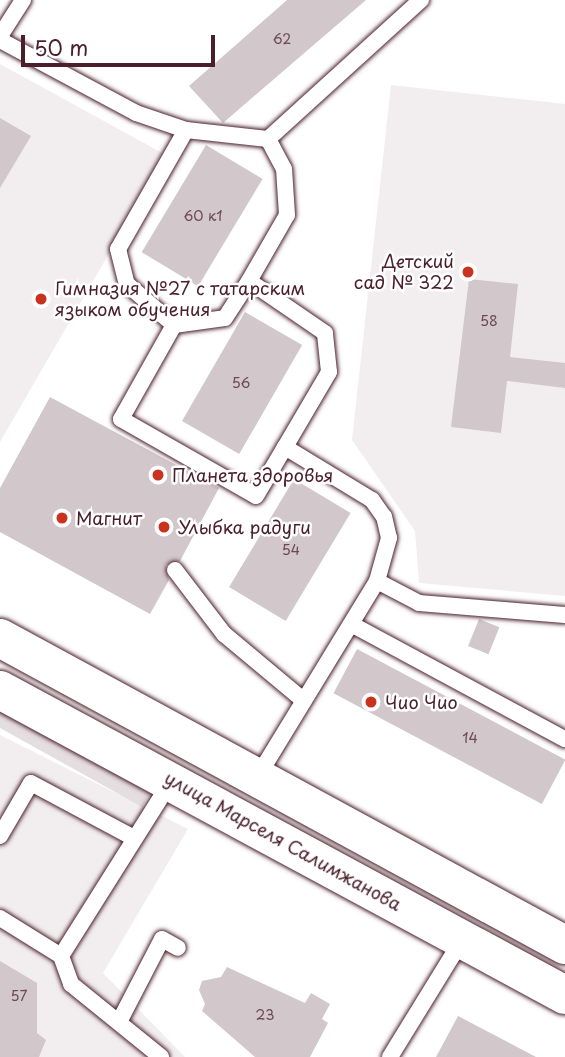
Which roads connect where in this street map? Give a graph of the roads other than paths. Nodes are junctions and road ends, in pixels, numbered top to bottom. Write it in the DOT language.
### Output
graph roads {
  1 [pos="23,0"];
  2 [pos="421,0"];
  3 [pos="0,38"];
  4 [pos="186,130"];
  5 [pos="268,139"];
  6 [pos="249,281"];
  7 [pos="174,325"];
  8 [pos="285,447"];
  9 [pos="175,570"];
  10 [pos="377,581"];
  11 [pos="565,615"];
  12 [pos="351,624"];
  13 [pos="0,638"];
  14 [pos="0,690"];
  15 [pos="304,701"];
  16 [pos="565,739"];
  17 [pos="258,776"];
  18 [pos="172,780"];
  19 [pos="0,836"];
  20 [pos="134,838"];
  21 [pos="0,918"];
  22 [pos="462,939"];
  23 [pos="565,945"];
  24 [pos="178,947"];
  25 [pos="61,956"];
  26 [pos="565,995"];
  27 [pos="119,1022"];
  28 [pos="161,1057"];
  29 [pos="390,1057"];
  1 -- 3 [label="lane"];
  2 -- 5 [label="lane"];
  3 -- 4 [label="lane"];
  4 -- 5 [label="lane"];
  4 -- 7 [label="lane"];
  5 -- 6 [label="lane"];
  6 -- 7 [label="lane"];
  6 -- 8 [label="lane"];
  7 -- 8 [label="lane"];
  8 -- 10 [label="lane"];
  9 -- 15 [label="lane"];
  10 -- 11 [label="lane"];
  10 -- 12 [label="lane"];
  12 -- 15 [label="lane"];
  12 -- 16 [label="lane"];
  13 -- 17 [label="main road"];
  14 -- 18 [label="main road, улица Марселя Салимжанова"];
  15 -- 17 [label="lane"];
  17 -- 23 [label="main road"];
  18 -- 20 [label="lane"];
  18 -- 22 [label="main road, улица Марселя Салимжанова"];
  19 -- 20 [label="lane"];
  20 -- 25 [label="lane"];
  21 -- 25 [label="lane"];
  22 -- 26 [label="main road, улица Марселя Салимжанова"];
  22 -- 29 [label="lane"];
  24 -- 27 [label="lane"];
  25 -- 27 [label="lane"];
  27 -- 28 [label="lane"];
}
